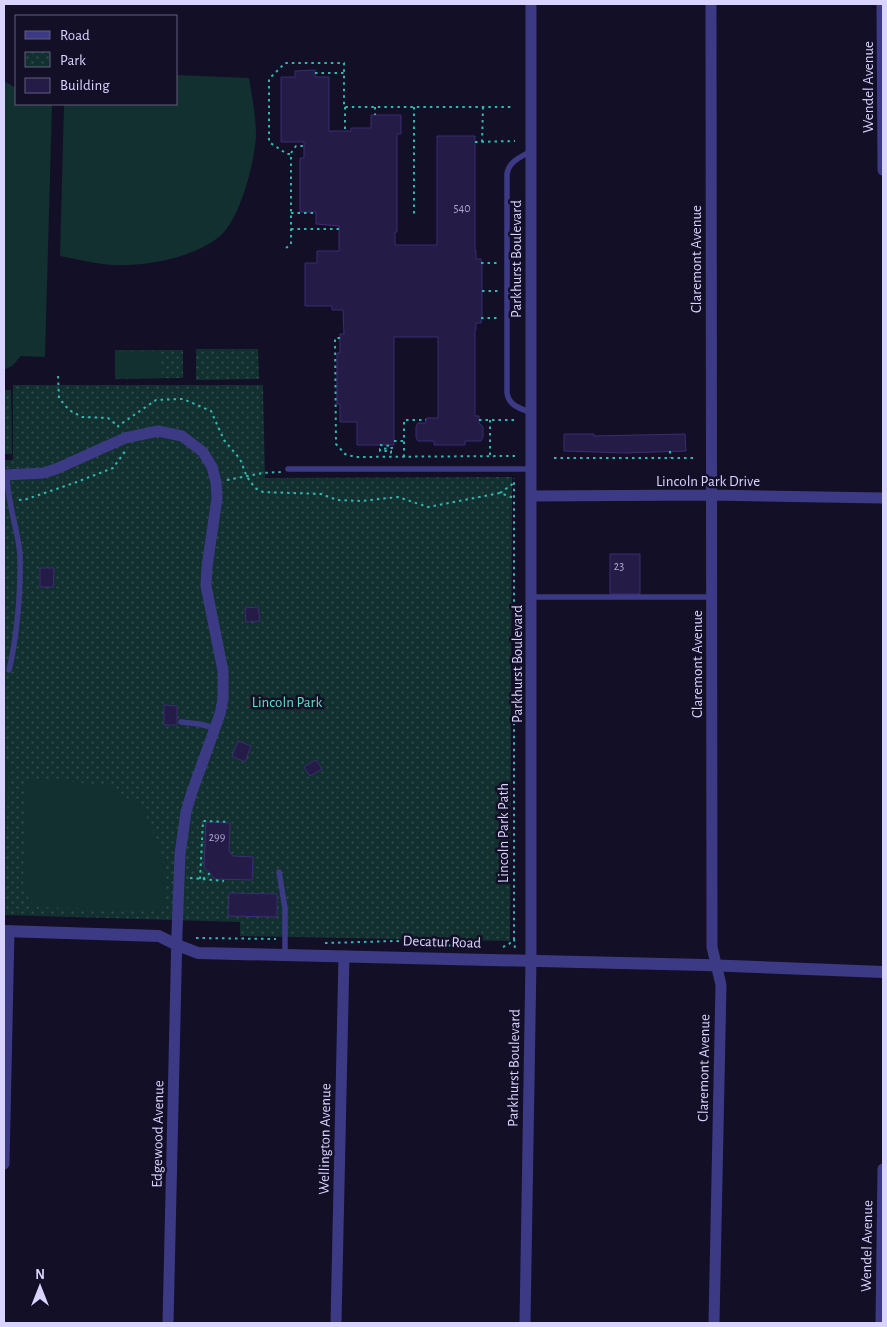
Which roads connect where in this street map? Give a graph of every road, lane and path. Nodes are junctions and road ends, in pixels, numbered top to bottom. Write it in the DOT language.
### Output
graph roads {
  1 [pos="531,4"];
  2 [pos="710,4"];
  3 [pos="882,4"];
  4 [pos="315,74"];
  5 [pos="344,74"];
  6 [pos="345,107"];
  7 [pos="375,107"];
  8 [pos="414,107"];
  9 [pos="483,107"];
  10 [pos="514,107"];
  11 [pos="375,115"];
  12 [pos="345,131"];
  13 [pos="515,141"];
  14 [pos="475,142"];
  15 [pos="482,142"];
  16 [pos="304,146"];
  17 [pos="531,151"];
  18 [pos="290,154"];
  19 [pos="883,170"];
  20 [pos="291,213"];
  21 [pos="316,213"];
  22 [pos="414,214"];
  23 [pos="339,228"];
  24 [pos="291,229"];
  25 [pos="286,248"];
  26 [pos="481,263"];
  27 [pos="499,263"];
  28 [pos="482,291"];
  29 [pos="499,291"];
  30 [pos="482,318"];
  31 [pos="499,318"];
  32 [pos="340,338"];
  33 [pos="58,376"];
  34 [pos="532,414"];
  35 [pos="426,420"];
  36 [pos="479,420"];
  37 [pos="490,420"];
  38 [pos="516,420"];
  39 [pos="118,426"];
  40 [pos="125,438"];
  41 [pos="394,441"];
  42 [pos="404,441"];
  43 [pos="380,445"];
  44 [pos="579,451"];
  45 [pos="670,451"];
  46 [pos="640,452"];
  47 [pos="610,453"];
  48 [pos="490,456"];
  49 [pos="515,456"];
  50 [pos="391,457"];
  51 [pos="404,457"];
  52 [pos="554,458"];
  53 [pos="579,458"];
  54 [pos="610,458"];
  55 [pos="640,458"];
  56 [pos="670,458"];
  57 [pos="696,458"];
  58 [pos="288,468"];
  59 [pos="532,468"];
  60 [pos="272,472"];
  61 [pos="514,474"];
  62 [pos="5,475"];
  63 [pos="247,476"];
  64 [pos="222,481"];
  65 [pos="514,483"];
  66 [pos="500,493"];
  67 [pos="712,495"];
  68 [pos="532,496"];
  69 [pos="514,498"];
  70 [pos="883,498"];
  71 [pos="9,501"];
  72 [pos="532,597"];
  73 [pos="712,598"];
  74 [pos="9,670"];
  75 [pos="181,722"];
  76 [pos="215,728"];
  77 [pos="229,822"];
  78 [pos="279,872"];
  79 [pos="210,873"];
  80 [pos="186,878"];
  81 [pos="202,879"];
  82 [pos="224,881"];
  83 [pos="6,931"];
  84 [pos="192,938"];
  85 [pos="281,939"];
  86 [pos="514,939"];
  87 [pos="320,943"];
  88 [pos="177,945"];
  89 [pos="475,946"];
  90 [pos="503,947"];
  91 [pos="516,952"];
  92 [pos="285,956"];
  93 [pos="344,956"];
  94 [pos="532,961"];
  95 [pos="716,966"];
  96 [pos="883,972"];
  97 [pos="4,1164"];
  98 [pos="883,1169"];
  99 [pos="168,1323"];
  100 [pos="336,1323"];
  101 [pos="524,1323"];
  102 [pos="714,1323"];
  103 [pos="881,1323"];
  1 -- 17 [label="street, Parkhurst Boulevard"];
  2 -- 67 [label="street, Claremont Avenue"];
  3 -- 19 [label="street, Wendel Avenue"];
  4 -- 5 [label="path"];
  5 -- 6 [label="path"];
  5 -- 18 [label="path"];
  6 -- 7 [label="path"];
  6 -- 12 [label="path"];
  7 -- 8 [label="path"];
  7 -- 11 [label="path"];
  8 -- 9 [label="path"];
  8 -- 22 [label="path"];
  9 -- 10 [label="path"];
  9 -- 15 [label="path"];
  13 -- 15 [label="path"];
  14 -- 15 [label="path"];
  16 -- 18 [label="path"];
  17 -- 34 [label="street, Parkhurst Boulevard"];
  17 -- 34 [label="lane"];
  18 -- 20 [label="path"];
  20 -- 21 [label="path"];
  20 -- 24 [label="path"];
  23 -- 24 [label="path"];
  24 -- 25 [label="path"];
  26 -- 27 [label="path"];
  28 -- 29 [label="path"];
  30 -- 31 [label="path"];
  32 -- 50 [label="path"];
  33 -- 39 [label="path"];
  34 -- 59 [label="street, Parkhurst Boulevard"];
  35 -- 42 [label="path"];
  36 -- 37 [label="path"];
  37 -- 38 [label="path"];
  37 -- 48 [label="path"];
  39 -- 40 [label="path"];
  39 -- 63 [label="path"];
  40 -- 62 [label="street, Edgewood Avenue"];
  40 -- 71 [label="path"];
  40 -- 76 [label="street, Edgewood Avenue"];
  41 -- 42 [label="path"];
  42 -- 51 [label="path"];
  43 -- 50 [label="path"];
  44 -- 53 [label="path"];
  45 -- 56 [label="path"];
  46 -- 55 [label="path"];
  47 -- 54 [label="path"];
  48 -- 49 [label="path"];
  48 -- 51 [label="path"];
  50 -- 51 [label="path"];
  52 -- 53 [label="path"];
  53 -- 54 [label="path"];
  54 -- 55 [label="path"];
  55 -- 56 [label="path"];
  56 -- 57 [label="path"];
  58 -- 59 [label="lane"];
  59 -- 68 [label="street, Parkhurst Boulevard"];
  60 -- 63 [label="path"];
  61 -- 65 [label="path, Lincoln Park Path"];
  62 -- 71 [label="lane"];
  63 -- 64 [label="path"];
  63 -- 66 [label="path"];
  65 -- 66 [label="path"];
  65 -- 69 [label="path, Lincoln Park Path"];
  66 -- 69 [label="path"];
  67 -- 68 [label="street, Lincoln Park Drive"];
  67 -- 70 [label="street, Lincoln Park Drive"];
  67 -- 73 [label="street, Claremont Avenue"];
  68 -- 72 [label="street, Parkhurst Boulevard"];
  69 -- 86 [label="path, Lincoln Park Path"];
  71 -- 74 [label="lane"];
  72 -- 73 [label="lane"];
  72 -- 94 [label="street, Parkhurst Boulevard"];
  73 -- 95 [label="street, Claremont Avenue"];
  75 -- 76 [label="lane"];
  76 -- 88 [label="street, Edgewood Avenue"];
  77 -- 81 [label="path"];
  78 -- 92 [label="lane"];
  79 -- 81 [label="path"];
  80 -- 81 [label="path"];
  81 -- 82 [label="path"];
  83 -- 88 [label="street, Decatur Road"];
  83 -- 97 [label="street"];
  84 -- 85 [label="path"];
  86 -- 90 [label="path"];
  86 -- 91 [label="path, Lincoln Park Path"];
  87 -- 89 [label="path"];
  88 -- 92 [label="street, Decatur Road"];
  88 -- 99 [label="street, Edgewood Avenue"];
  92 -- 93 [label="street, Decatur Road"];
  93 -- 94 [label="street, Decatur Road"];
  93 -- 100 [label="street, Wellington Avenue"];
  94 -- 95 [label="street, Decatur Road"];
  94 -- 101 [label="street, Parkhurst Boulevard"];
  95 -- 96 [label="street, Decatur Road"];
  95 -- 102 [label="street, Claremont Avenue"];
  98 -- 103 [label="street, Wendel Avenue"];
}
